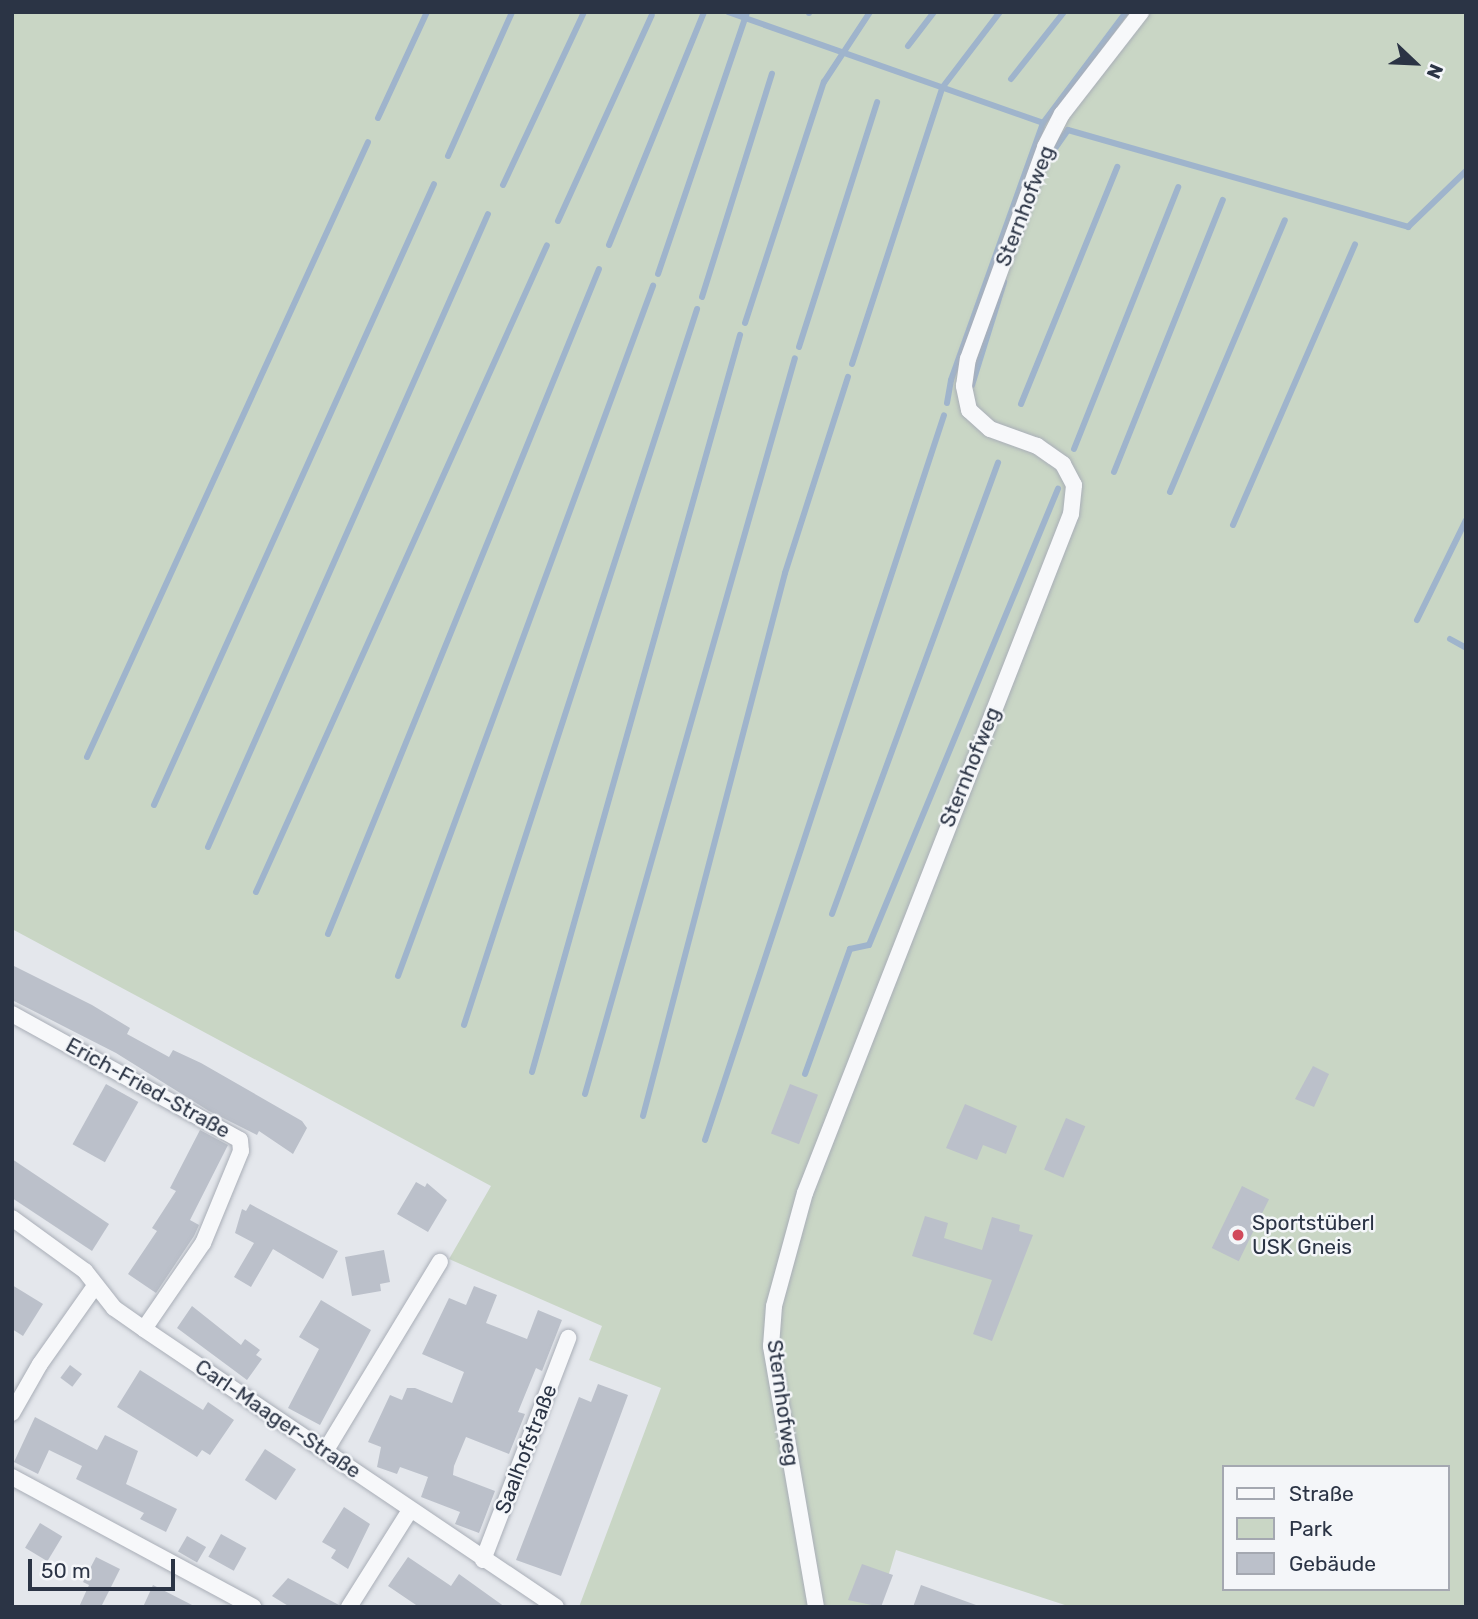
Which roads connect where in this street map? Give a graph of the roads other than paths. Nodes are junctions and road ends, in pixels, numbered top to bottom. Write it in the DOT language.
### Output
graph roads {
  1 [pos="1141,12"];
  2 [pos="12,1014"];
  3 [pos="12,1218"];
  4 [pos="440,1262"];
  5 [pos="95,1286"];
  6 [pos="144,1329"];
  7 [pos="568,1338"];
  8 [pos="12,1413"];
  9 [pos="326,1450"];
  10 [pos="12,1477"];
  11 [pos="410,1510"];
  12 [pos="483,1560"];
  13 [pos="253,1607"];
  14 [pos="349,1607"];
  15 [pos="556,1607"];
  16 [pos="816,1607"];
  1 -- 16 [label="street, Sternhofweg"];
  2 -- 6 [label="street, Erich-Fried-Straße"];
  3 -- 5 [label="street, Carl-Maager-Straße"];
  4 -- 9 [label="street"];
  5 -- 6 [label="street, Carl-Maager-Straße"];
  5 -- 8 [label="street"];
  6 -- 9 [label="street, Carl-Maager-Straße"];
  7 -- 12 [label="street, Saalhofstraße"];
  9 -- 11 [label="street, Carl-Maager-Straße"];
  10 -- 13 [label="street"];
  11 -- 12 [label="street, Carl-Maager-Straße"];
  11 -- 14 [label="street"];
  12 -- 15 [label="street, Carl-Maager-Straße"];
}
